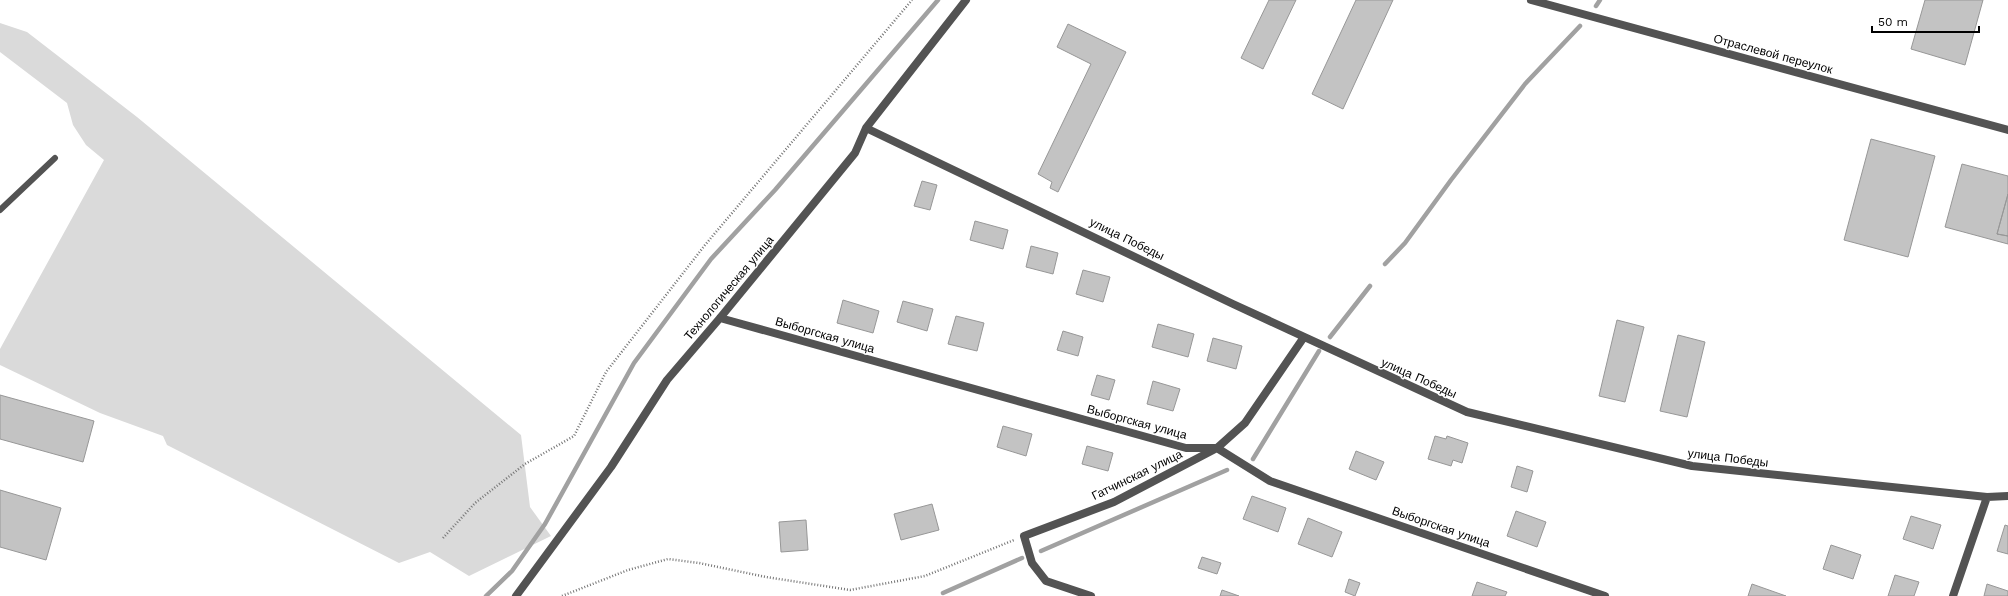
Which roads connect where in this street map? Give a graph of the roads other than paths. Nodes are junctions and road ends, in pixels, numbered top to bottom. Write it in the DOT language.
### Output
graph roads {
  1 [pos="966,0"];
  2 [pos="1531,0"];
  3 [pos="866,128"];
  4 [pos="2008,130"];
  5 [pos="55,158"];
  6 [pos="0,210"];
  7 [pos="720,318"];
  8 [pos="1304,337"];
  9 [pos="1217,448"];
  10 [pos="2008,496"];
  11 [pos="1987,497"];
  12 [pos="516,596"];
  13 [pos="1091,596"];
  14 [pos="1605,596"];
  15 [pos="1953,596"];
  1 -- 3 [label="street, Технологическая улица"];
  2 -- 4 [label="street, Отраслевой переулок"];
  3 -- 7 [label="street, Технологическая улица"];
  3 -- 8 [label="street, улица Победы"];
  5 -- 6 [label="lane"];
  7 -- 9 [label="street, Выборгская улица"];
  7 -- 12 [label="street, Технологическая улица"];
  8 -- 9 [label="street, Гатчинская улица"];
  8 -- 11 [label="street, улица Победы"];
  9 -- 13 [label="street, Гатчинская улица"];
  9 -- 14 [label="street, Выборгская улица"];
  10 -- 11 [label="street, улица Победы"];
  11 -- 15 [label="street"];
}
